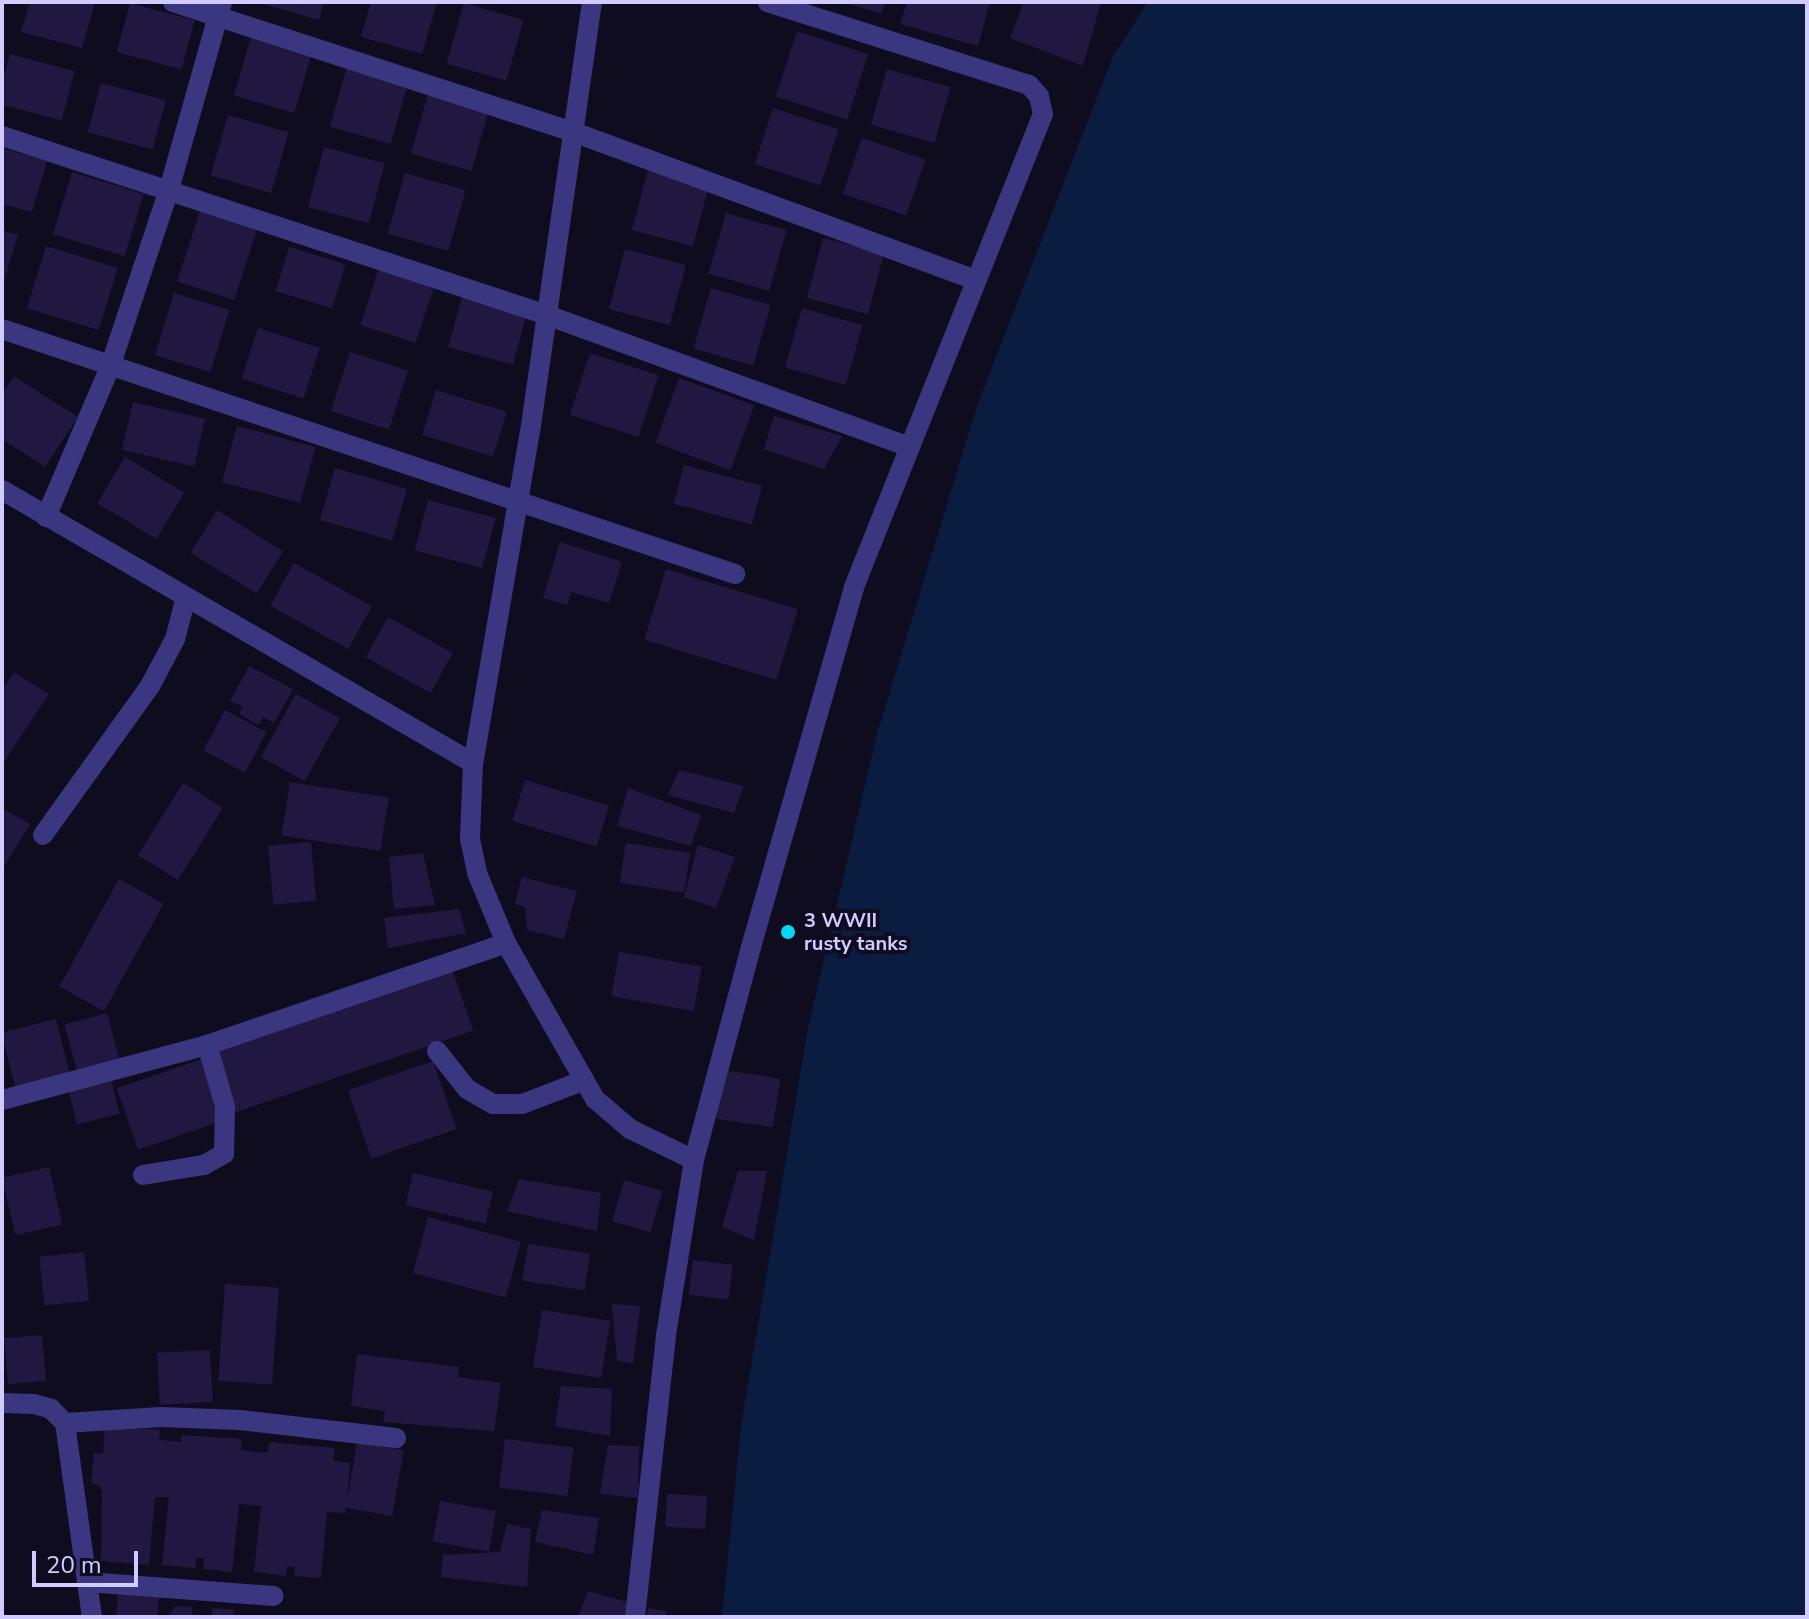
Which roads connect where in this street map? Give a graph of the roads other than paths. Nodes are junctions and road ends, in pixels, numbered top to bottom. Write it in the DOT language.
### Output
graph roads {
  1 [pos="173,2"];
  2 [pos="592,2"];
  3 [pos="768,2"];
  4 [pos="219,9"];
  5 [pos="576,133"];
  6 [pos="2,136"];
  7 [pos="168,193"];
  8 [pos="973,279"];
  9 [pos="544,314"];
  10 [pos="2,329"];
  11 [pos="110,367"];
  12 [pos="906,446"];
  13 [pos="2,490"];
  14 [pos="518,503"];
  15 [pos="46,517"];
  16 [pos="735,574"];
  17 [pos="186,597"];
  18 [pos="473,763"];
  19 [pos="43,835"];
  20 [pos="506,943"];
  21 [pos="207,1045"];
  22 [pos="437,1051"];
  23 [pos="585,1080"];
  24 [pos="2,1100"];
  25 [pos="694,1160"];
  26 [pos="143,1175"];
  27 [pos="2,1403"];
  28 [pos="65,1423"];
  29 [pos="396,1438"];
  30 [pos="87,1582"];
  31 [pos="273,1596"];
  32 [pos="92,1617"];
  33 [pos="635,1617"];
  1 -- 4 [label="street"];
  2 -- 5 [label="street"];
  3 -- 8 [label="street"];
  4 -- 5 [label="street"];
  4 -- 7 [label="street"];
  5 -- 8 [label="street"];
  5 -- 9 [label="street"];
  6 -- 7 [label="street"];
  7 -- 9 [label="street"];
  7 -- 11 [label="street"];
  8 -- 12 [label="street"];
  9 -- 12 [label="street"];
  9 -- 14 [label="street"];
  10 -- 11 [label="street"];
  11 -- 14 [label="street"];
  11 -- 15 [label="street"];
  12 -- 25 [label="street"];
  13 -- 15 [label="street"];
  14 -- 16 [label="street"];
  14 -- 18 [label="street"];
  15 -- 17 [label="street"];
  17 -- 18 [label="street"];
  17 -- 19 [label="street"];
  18 -- 20 [label="street"];
  20 -- 21 [label="street"];
  20 -- 23 [label="street"];
  21 -- 24 [label="street"];
  21 -- 26 [label="street"];
  22 -- 23 [label="street"];
  23 -- 25 [label="street"];
  25 -- 33 [label="street"];
  27 -- 28 [label="street"];
  28 -- 29 [label="street"];
  28 -- 30 [label="street"];
  30 -- 31 [label="street"];
  30 -- 32 [label="street"];
}
